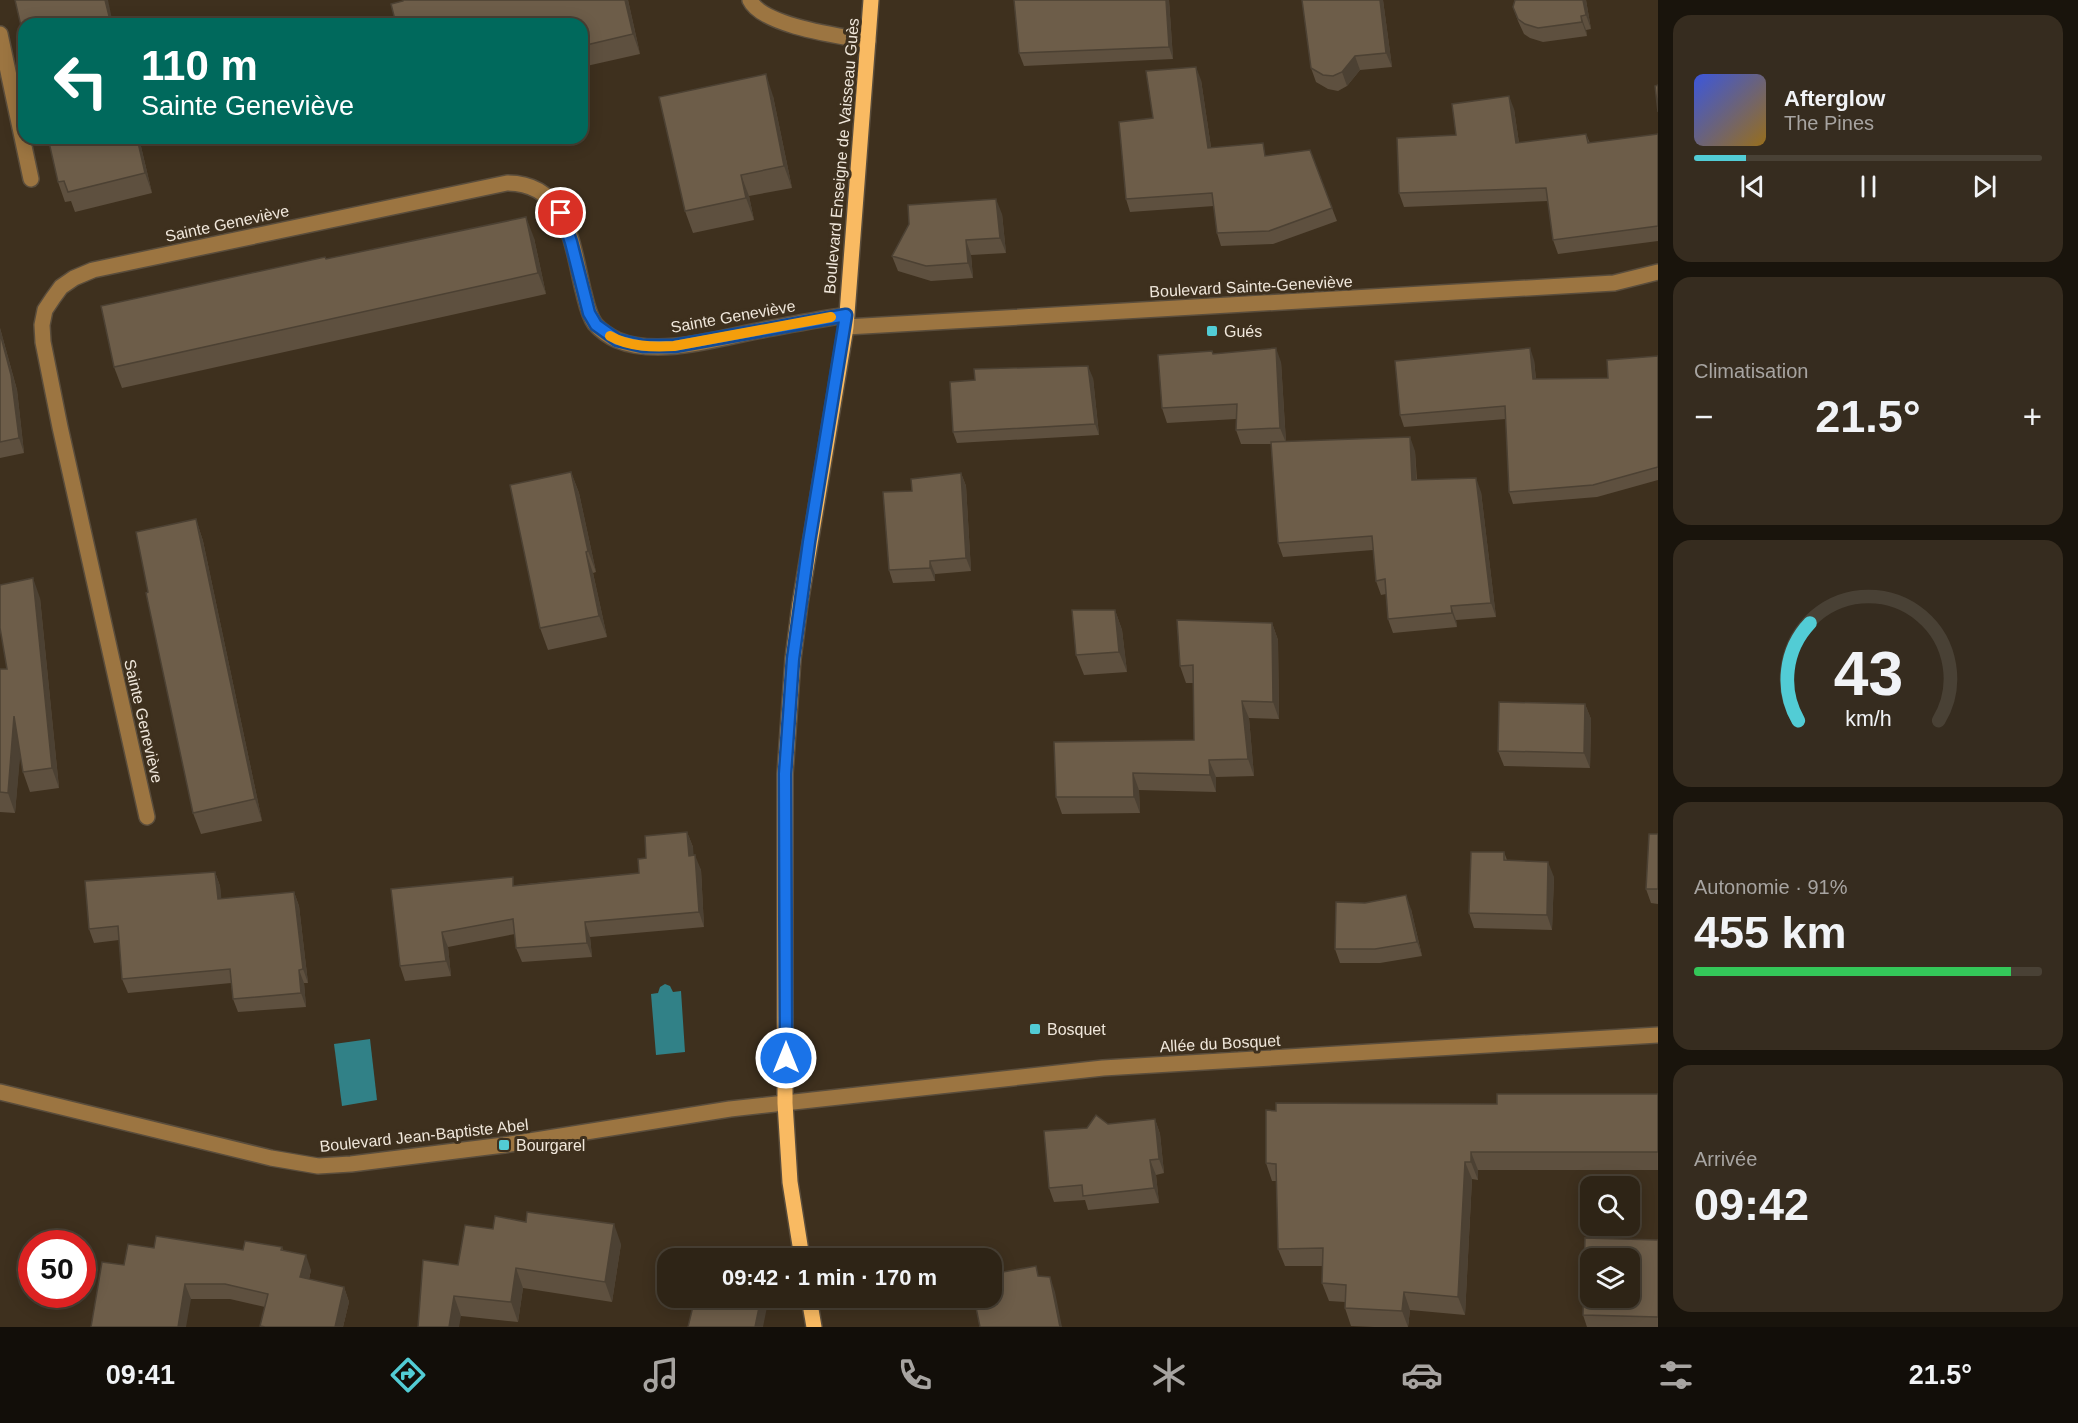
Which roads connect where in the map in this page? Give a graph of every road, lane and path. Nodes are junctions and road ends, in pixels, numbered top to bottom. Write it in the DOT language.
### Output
graph roads {
  1 [pos="750,0"];
  2 [pos="871,0"];
  3 [pos="0,34"];
  4 [pos="868,41"];
  5 [pos="18,118"];
  6 [pos="24,144"];
  7 [pos="31,179"];
  8 [pos="1658,273"];
  9 [pos="846,321"];
  10 [pos="147,817"];
  11 [pos="1658,1035"];
  12 [pos="0,1092"];
  13 [pos="785,1103"];
  14 [pos="800,1248"];
  15 [pos="811,1308"];
  16 [pos="814,1327"];
  1 -- 4 [label="street"];
  2 -- 4 [label="main road, Boulevard Enseigne de Vaisseau Guès"];
  3 -- 5 [label="street"];
  4 -- 9 [label="main road, Boulevard Enseigne de Vaisseau Guès"];
  6 -- 7 [label="street"];
  8 -- 9 [label="street, Boulevard Sainte-Geneviève"];
  9 -- 10 [label="street, Sainte Geneviève"];
  9 -- 13 [label="main road, Boulevard Enseigne de Vaisseau Guès"];
  11 -- 13 [label="street, Allée du Bosquet"];
  12 -- 13 [label="street, Boulevard Jean-Baptiste Abel"];
  13 -- 14 [label="main road, Boulevard Enseigne de Vaisseau Guès"];
  15 -- 16 [label="main road"];
}
